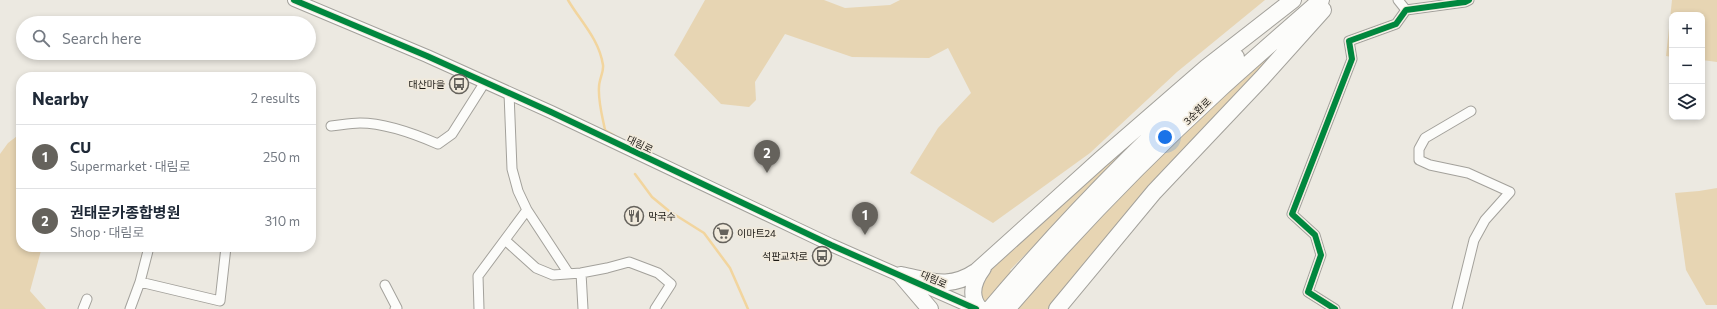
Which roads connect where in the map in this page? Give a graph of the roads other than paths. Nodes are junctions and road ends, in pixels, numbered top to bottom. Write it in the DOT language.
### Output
graph roads {
  1 [pos="294,0"];
  2 [pos="1293,0"];
  3 [pos="1299,0"];
  4 [pos="1321,0"];
  5 [pos="1332,0"];
  6 [pos="1398,0"];
  7 [pos="1469,0"];
  8 [pos="1406,10"];
  9 [pos="484,82"];
  10 [pos="509,93"];
  11 [pos="1471,111"];
  12 [pos="332,126"];
  13 [pos="527,210"];
  14 [pos="505,240"];
  15 [pos="148,252"];
  16 [pos="225,252"];
  17 [pos="985,265"];
  18 [pos="581,273"];
  19 [pos="569,274"];
  20 [pos="901,275"];
  21 [pos="1024,279"];
  22 [pos="140,282"];
  23 [pos="385,285"];
  24 [pos="87,299"];
  25 [pos="1061,306"];
  26 [pos="83,309"];
  27 [pos="130,309"];
  28 [pos="395,309"];
  29 [pos="480,309"];
  30 [pos="583,309"];
  31 [pos="655,309"];
  32 [pos="930,309"];
  33 [pos="976,309"];
  34 [pos="980,309"];
  35 [pos="990,309"];
  36 [pos="1007,309"];
  37 [pos="1335,309"];
  38 [pos="1457,309"];
  1 -- 9 [label="street, 대림로"];
  2 -- 17 [label="highway"];
  3 -- 21 [label="highway, 3순환로"];
  4 -- 21 [label="highway, 3순환로"];
  5 -- 25 [label="highway"];
  6 -- 8 [label="street"];
  7 -- 8 [label="street"];
  8 -- 37 [label="street"];
  9 -- 10 [label="street, 대림로"];
  9 -- 12 [label="street"];
  10 -- 13 [label="street"];
  10 -- 20 [label="street, 대림로"];
  11 -- 38 [label="street"];
  13 -- 14 [label="street"];
  13 -- 19 [label="street"];
  14 -- 19 [label="street"];
  14 -- 29 [label="street"];
  15 -- 22 [label="street"];
  16 -- 22 [label="street"];
  17 -- 20 [label="highway"];
  17 -- 34 [label="highway"];
  18 -- 19 [label="street"];
  18 -- 30 [label="street"];
  18 -- 31 [label="street"];
  20 -- 32 [label="highway"];
  20 -- 33 [label="street, 대림로"];
  21 -- 35 [label="highway"];
  21 -- 36 [label="highway"];
  22 -- 27 [label="street"];
  23 -- 28 [label="street"];
  24 -- 26 [label="street"];
}
